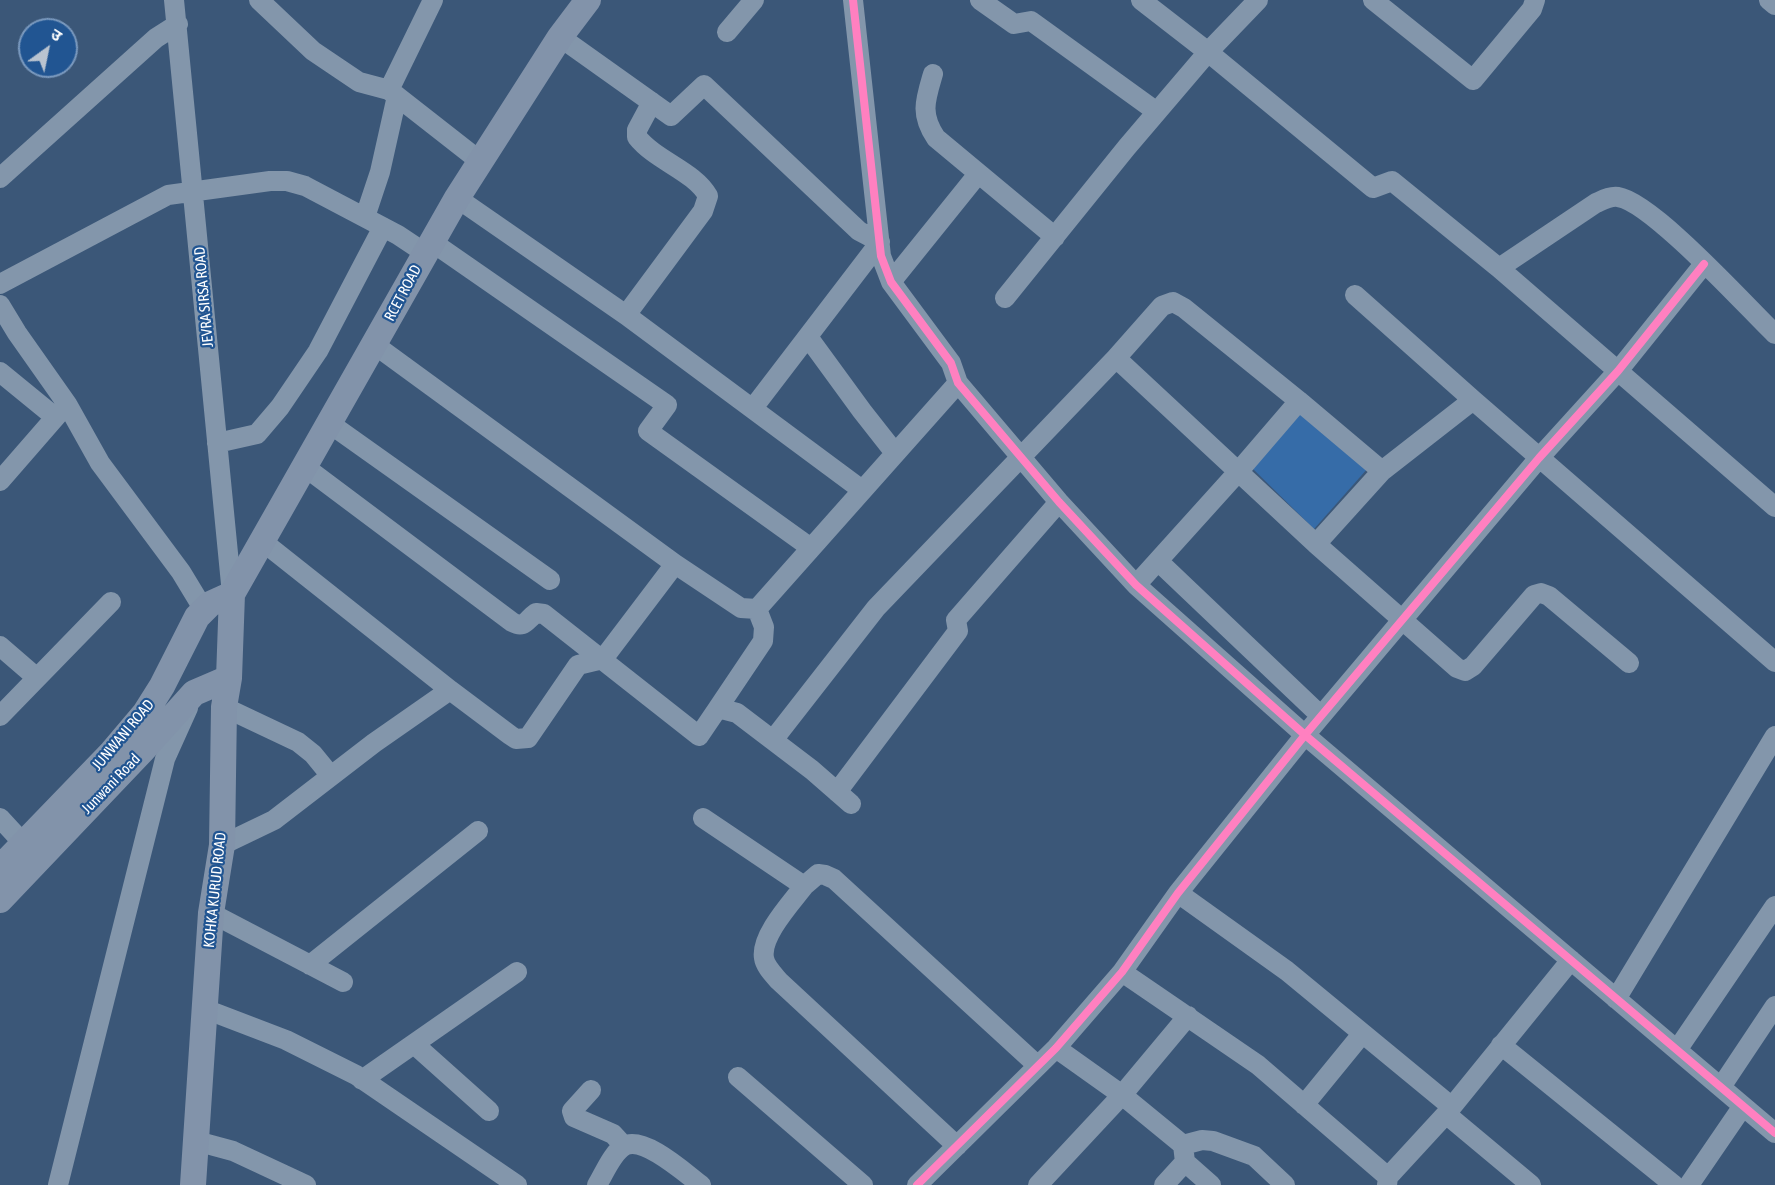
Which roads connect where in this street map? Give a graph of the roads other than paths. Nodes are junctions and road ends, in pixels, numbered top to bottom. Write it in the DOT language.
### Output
graph roads {
  1 [pos="174,0"];
  2 [pos="259,0"];
  3 [pos="432,0"];
  4 [pos="588,0"];
  5 [pos="853,0"];
  6 [pos="980,0"];
  7 [pos="1141,0"];
  8 [pos="1258,0"];
  9 [pos="1373,0"];
  10 [pos="1535,0"];
  11 [pos="1768,0"];
  12 [pos="745,3"];
  13 [pos="1775,5"];
  14 [pos="178,24"];
  15 [pos="727,32"];
  16 [pos="560,37"];
  17 [pos="1208,52"];
  18 [pos="933,74"];
  19 [pos="393,93"];
  20 [pos="652,102"];
  21 [pos="1156,112"];
  22 [pos="481,162"];
  23 [pos="978,174"];
  24 [pos="0,178"];
  25 [pos="194,191"];
  26 [pos="457,198"];
  27 [pos="365,218"];
  28 [pos="383,227"];
  29 [pos="1055,237"];
  30 [pos="880,242"];
  31 [pos="428,247"];
  32 [pos="1704,264"];
  33 [pos="1499,268"];
  34 [pos="891,282"];
  35 [pos="0,284"];
  36 [pos="1355,295"];
  37 [pos="1005,298"];
  38 [pos="0,306"];
  39 [pos="626,315"];
  40 [pos="1775,334"];
  41 [pos="808,337"];
  42 [pos="375,345"];
  43 [pos="1116,358"];
  44 [pos="1618,371"];
  45 [pos="0,372"];
  46 [pos="958,383"];
  47 [pos="1473,400"];
  48 [pos="1299,401"];
  49 [pos="753,408"];
  50 [pos="61,411"];
  51 [pos="329,423"];
  52 [pos="218,443"];
  53 [pos="895,453"];
  54 [pos="1022,458"];
  55 [pos="1539,458"];
  56 [pos="305,467"];
  57 [pos="1382,471"];
  58 [pos="1238,472"];
  59 [pos="0,481"];
  60 [pos="862,490"];
  61 [pos="1059,502"];
  62 [pos="1775,507"];
  63 [pos="262,541"];
  64 [pos="1316,544"];
  65 [pos="811,548"];
  66 [pos="1158,561"];
  67 [pos="675,564"];
  68 [pos="550,580"];
  69 [pos="1136,585"];
  70 [pos="232,594"];
  71 [pos="111,602"];
  72 [pos="758,609"];
  73 [pos="204,610"];
  74 [pos="1401,621"];
  75 [pos="0,646"];
  76 [pos="182,646"];
  77 [pos="603,659"];
  78 [pos="1775,662"];
  79 [pos="1629,663"];
  80 [pos="37,678"];
  81 [pos="229,678"];
  82 [pos="450,690"];
  83 [pos="194,693"];
  84 [pos="225,707"];
  85 [pos="718,708"];
  86 [pos="0,716"];
  87 [pos="1322,716"];
  88 [pos="1305,735"];
  89 [pos="1775,735"];
  90 [pos="772,740"];
  91 [pos="331,776"];
  92 [pos="0,818"];
  93 [pos="703,818"];
  94 [pos="478,831"];
  95 [pos="23,843"];
  96 [pos="222,845"];
  97 [pos="0,868"];
  98 [pos="804,886"];
  99 [pos="1178,893"];
  100 [pos="0,900"];
  101 [pos="1775,906"];
  102 [pos="211,913"];
  103 [pos="1571,960"];
  104 [pos="310,965"];
  105 [pos="517,972"];
  106 [pos="1122,972"];
  107 [pos="343,982"];
  108 [pos="1616,999"];
  109 [pos="1775,1006"];
  110 [pos="205,1009"];
  111 [pos="1188,1016"];
  112 [pos="1362,1034"];
  113 [pos="414,1044"];
  114 [pos="1501,1045"];
  115 [pos="1056,1048"];
  116 [pos="1677,1050"];
  117 [pos="1037,1065"];
  118 [pos="738,1077"];
  119 [pos="362,1080"];
  120 [pos="1721,1087"];
  121 [pos="591,1089"];
  122 [pos="1122,1095"];
  123 [pos="1304,1105"];
  124 [pos="1743,1106"];
  125 [pos="1449,1110"];
  126 [pos="489,1111"];
  127 [pos="1775,1133"];
  128 [pos="196,1141"];
  129 [pos="624,1146"];
  130 [pos="957,1146"];
  131 [pos="1184,1154"];
  132 [pos="927,1181"];
  133 [pos="1388,1181"];
  134 [pos="58,1185"];
  135 [pos="193,1185"];
  136 [pos="306,1185"];
  137 [pos="517,1185"];
  138 [pos="597,1185"];
  139 [pos="701,1185"];
  140 [pos="863,1185"];
  141 [pos="1038,1185"];
  142 [pos="1164,1185"];
  143 [pos="1211,1185"];
  144 [pos="1285,1185"];
  145 [pos="1531,1185"];
  146 [pos="1674,1185"];
  147 [pos="1689,1185"];
  1 -- 14 [label="street, JEVRA SIRSA ROAD"];
  2 -- 19 [label="street"];
  3 -- 19 [label="street"];
  4 -- 16 [label="main road, RCET ROAD"];
  5 -- 30 [label="street"];
  6 -- 21 [label="street"];
  7 -- 17 [label="street"];
  8 -- 17 [label="street"];
  9 -- 10 [label="street"];
  11 -- 13 [label="street"];
  12 -- 15 [label="street"];
  14 -- 24 [label="street"];
  14 -- 25 [label="street, JEVRA SIRSA ROAD"];
  16 -- 20 [label="street"];
  16 -- 22 [label="main road, RCET ROAD"];
  17 -- 21 [label="street"];
  17 -- 33 [label="street"];
  18 -- 23 [label="street"];
  19 -- 22 [label="street"];
  19 -- 27 [label="street"];
  20 -- 30 [label="street"];
  20 -- 39 [label="street"];
  21 -- 29 [label="street"];
  22 -- 26 [label="main road, RCET ROAD"];
  23 -- 29 [label="street"];
  23 -- 34 [label="street"];
  25 -- 27 [label="street"];
  25 -- 35 [label="street"];
  25 -- 52 [label="street, JEVRA SIRSA ROAD"];
  26 -- 31 [label="main road, RCET ROAD"];
  26 -- 39 [label="street"];
  27 -- 28 [label="street"];
  28 -- 31 [label="street"];
  28 -- 52 [label="street"];
  29 -- 37 [label="street"];
  30 -- 34 [label="street"];
  30 -- 41 [label="street"];
  31 -- 42 [label="main road, RCET ROAD"];
  31 -- 65 [label="street"];
  32 -- 33 [label="street"];
  32 -- 40 [label="street"];
  32 -- 44 [label="street"];
  33 -- 44 [label="street"];
  34 -- 46 [label="street"];
  36 -- 47 [label="street"];
  38 -- 50 [label="street"];
  39 -- 49 [label="street"];
  41 -- 49 [label="street"];
  41 -- 53 [label="street"];
  42 -- 51 [label="main road, RCET ROAD"];
  42 -- 67 [label="street"];
  43 -- 48 [label="street"];
  43 -- 54 [label="street"];
  43 -- 58 [label="street"];
  44 -- 55 [label="street"];
  44 -- 62 [label="street"];
  45 -- 50 [label="street"];
  46 -- 53 [label="street"];
  46 -- 54 [label="street"];
  47 -- 55 [label="street"];
  47 -- 57 [label="street"];
  48 -- 57 [label="street"];
  48 -- 58 [label="street"];
  49 -- 60 [label="street"];
  50 -- 59 [label="street"];
  50 -- 73 [label="street"];
  51 -- 56 [label="main road, RCET ROAD"];
  51 -- 68 [label="street"];
  52 -- 70 [label="street, JEVRA SIRSA ROAD"];
  53 -- 60 [label="street"];
  54 -- 61 [label="street"];
  54 -- 90 [label="street"];
  55 -- 74 [label="street"];
  55 -- 78 [label="street"];
  56 -- 63 [label="main road, RCET ROAD"];
  56 -- 77 [label="street"];
  57 -- 64 [label="street"];
  58 -- 64 [label="street"];
  58 -- 66 [label="street"];
  60 -- 65 [label="street"];
  61 -- 69 [label="street"];
  61 -- 90 [label="street"];
  63 -- 70 [label="main road, RCET ROAD"];
  63 -- 82 [label="street"];
  64 -- 74 [label="street"];
  65 -- 72 [label="street"];
  66 -- 69 [label="street"];
  66 -- 87 [label="street"];
  67 -- 72 [label="street"];
  67 -- 77 [label="street"];
  69 -- 88 [label="street"];
  70 -- 73 [label="main road, JUNWANI ROAD"];
  70 -- 81 [label="main road, KOHKA KURUD ROAD"];
  71 -- 80 [label="street"];
  72 -- 85 [label="street"];
  73 -- 76 [label="main road, JUNWANI ROAD"];
  74 -- 79 [label="street"];
  74 -- 87 [label="street"];
  75 -- 80 [label="street"];
  76 -- 83 [label="main road"];
  76 -- 95 [label="main road, JUNWANI ROAD"];
  77 -- 82 [label="street"];
  77 -- 85 [label="street"];
  80 -- 86 [label="street"];
  81 -- 83 [label="main road, Junwani Road"];
  81 -- 84 [label="main road, KOHKA KURUD ROAD"];
  82 -- 91 [label="street"];
  83 -- 100 [label="main road, Junwani Road"];
  83 -- 134 [label="street"];
  84 -- 91 [label="street"];
  84 -- 96 [label="main road, KOHKA KURUD ROAD"];
  85 -- 90 [label="street"];
  87 -- 88 [label="street"];
  88 -- 99 [label="street"];
  88 -- 103 [label="street"];
  89 -- 108 [label="street"];
  91 -- 96 [label="street"];
  92 -- 95 [label="street"];
  93 -- 98 [label="street"];
  94 -- 104 [label="street"];
  95 -- 97 [label="main road, JUNWANI ROAD"];
  96 -- 102 [label="main road, KOHKA KURUD ROAD"];
  98 -- 117 [label="street"];
  98 -- 130 [label="street"];
  99 -- 106 [label="street"];
  99 -- 112 [label="street"];
  101 -- 116 [label="street"];
  102 -- 104 [label="street"];
  102 -- 110 [label="main road, KOHKA KURUD ROAD"];
  103 -- 108 [label="street"];
  103 -- 114 [label="street"];
  104 -- 107 [label="street"];
  105 -- 113 [label="street"];
  106 -- 111 [label="street"];
  106 -- 115 [label="street"];
  108 -- 116 [label="street"];
  109 -- 120 [label="street"];
  110 -- 119 [label="street"];
  110 -- 128 [label="main road, KOHKA KURUD ROAD"];
  111 -- 122 [label="street"];
  111 -- 123 [label="street"];
  112 -- 123 [label="street"];
  112 -- 125 [label="street"];
  113 -- 119 [label="street"];
  113 -- 126 [label="street"];
  114 -- 125 [label="street"];
  114 -- 146 [label="street"];
  115 -- 117 [label="street"];
  115 -- 122 [label="street"];
  116 -- 120 [label="street"];
  117 -- 130 [label="street"];
  118 -- 140 [label="street"];
  119 -- 137 [label="street"];
  120 -- 124 [label="street"];
  121 -- 129 [label="street"];
  122 -- 131 [label="street"];
  122 -- 141 [label="street"];
  123 -- 133 [label="street"];
  124 -- 127 [label="street"];
  124 -- 147 [label="street"];
  125 -- 133 [label="street"];
  125 -- 145 [label="street"];
  128 -- 135 [label="main road, KOHKA KURUD ROAD"];
  128 -- 136 [label="street"];
  129 -- 138 [label="street"];
  129 -- 139 [label="street"];
  130 -- 132 [label="street"];
  131 -- 142 [label="street"];
  131 -- 143 [label="street"];
  131 -- 144 [label="street"];
}
